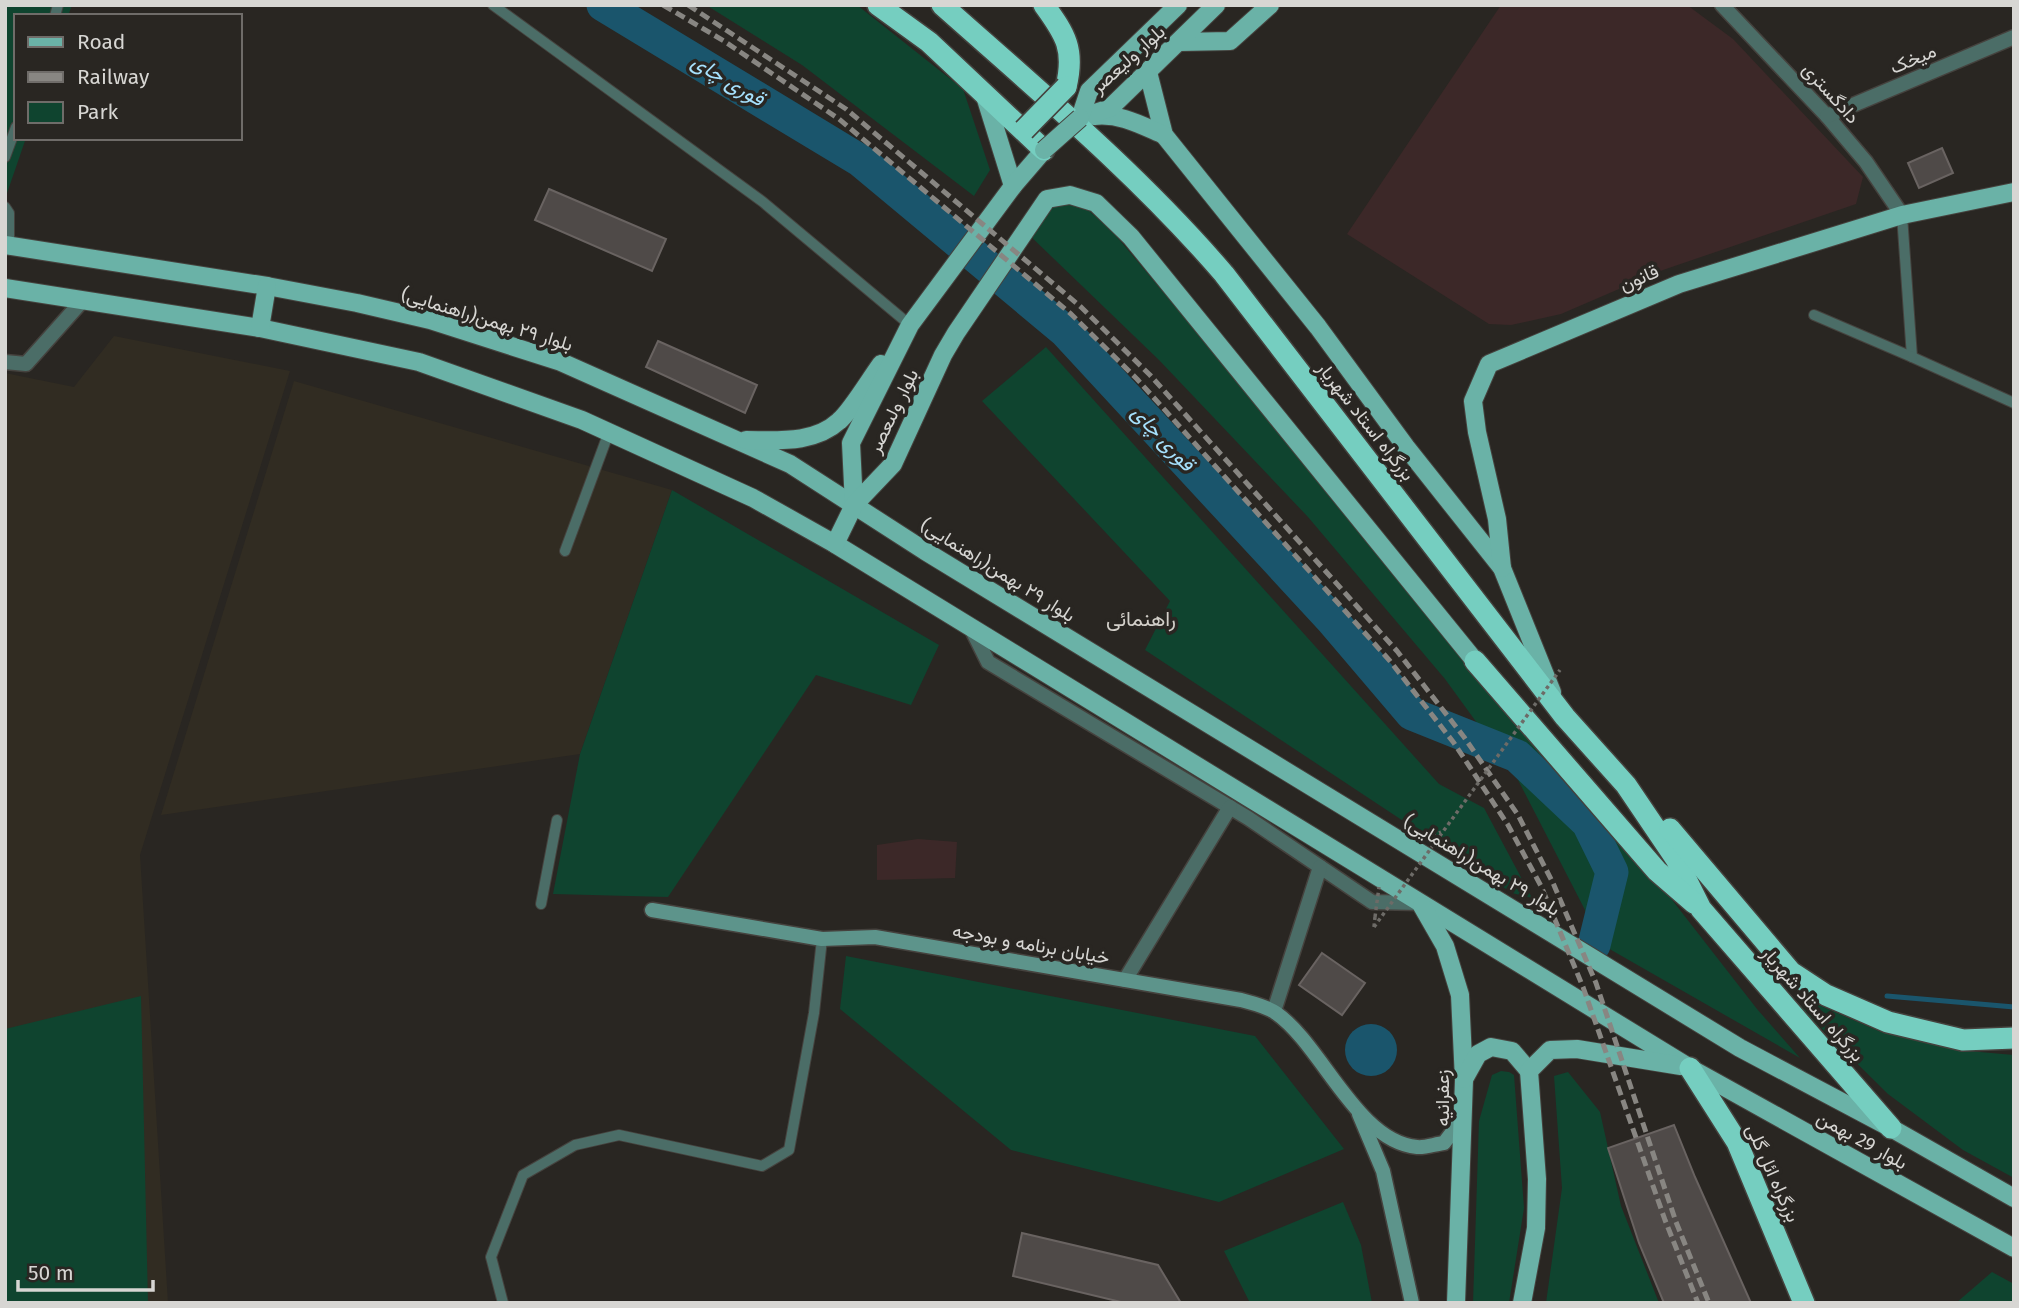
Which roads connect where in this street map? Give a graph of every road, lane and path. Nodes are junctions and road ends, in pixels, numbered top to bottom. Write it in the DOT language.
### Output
graph roads {
  1 [pos="493,5"];
  2 [pos="878,5"];
  3 [pos="943,5"];
  4 [pos="1044,5"];
  5 [pos="1178,5"];
  6 [pos="1216,5"];
  7 [pos="1270,5"];
  8 [pos="1722,5"];
  9 [pos="2014,37"];
  10 [pos="1179,41"];
  11 [pos="1148,72"];
  12 [pos="984,91"];
  13 [pos="1827,116"];
  14 [pos="1080,118"];
  15 [pos="1024,130"];
  16 [pos="14,132"];
  17 [pos="1164,135"];
  18 [pos="1044,150"];
  19 [pos="5,157"];
  20 [pos="1013,186"];
  21 [pos="2014,192"];
  22 [pos="5,207"];
  23 [pos="1902,215"];
  24 [pos="7,245"];
  25 [pos="267,286"];
  26 [pos="5,288"];
  27 [pos="83,300"];
  28 [pos="1814,314"];
  29 [pos="910,325"];
  30 [pos="260,328"];
  31 [pos="1912,356"];
  32 [pos="5,362"];
  33 [pos="2014,403"];
  34 [pos="609,432"];
  35 [pos="739,440"];
  36 [pos="855,505"];
  37 [pos="835,544"];
  38 [pos="565,551"];
  39 [pos="1502,568"];
  40 [pos="971,628"];
  41 [pos="1475,661"];
  42 [pos="1560,670"];
  43 [pos="1558,709"];
  44 [pos="1626,785"];
  45 [pos="1230,807"];
  46 [pos="557,820"];
  47 [pos="1321,867"];
  48 [pos="1379,887"];
  49 [pos="1420,902"];
  50 [pos="541,904"];
  51 [pos="1701,909"];
  52 [pos="652,910"];
  53 [pos="822,939"];
  54 [pos="1125,980"];
  55 [pos="1274,1011"];
  56 [pos="2014,1038"];
  57 [pos="1690,1068"];
  58 [pos="1529,1071"];
  59 [pos="1464,1080"];
  60 [pos="1357,1110"];
  61 [pos="1463,1118"];
  62 [pos="1891,1128"];
  63 [pos="2014,1198"];
  64 [pos="2014,1248"];
  65 [pos="503,1303"];
  66 [pos="1412,1303"];
  67 [pos="1456,1303"];
  68 [pos="1522,1303"];
  69 [pos="1804,1303"];
  1 -- 29 [label="lane"];
  2 -- 12 [label="highway"];
  3 -- 43 [label="highway, بزرگراه استاد شهریار"];
  4 -- 15 [label="highway, bridge"];
  5 -- 14 [label="main road, بلوار ولیعصر"];
  6 -- 10 [label="main road, بلوار ولیعصر"];
  7 -- 10 [label="main road"];
  8 -- 13 [label="street, دادگستری"];
  9 -- 13 [label="street, میخک"];
  10 -- 11 [label="main road, بلوار ولیعصر"];
  11 -- 14 [label="main road, بلوار ولیعصر"];
  11 -- 17 [label="main road"];
  12 -- 15 [label="highway"];
  12 -- 20 [label="main road"];
  13 -- 23 [label="street, دادگستری"];
  14 -- 17 [label="main road"];
  14 -- 18 [label="main road, بلوار ولىعصر, bridge"];
  15 -- 18 [label="highway"];
  16 -- 19 [label="lane"];
  17 -- 39 [label="main road"];
  18 -- 20 [label="main road, بلوار ولىعصر"];
  20 -- 29 [label="main road, بلوار ولىعصر"];
  21 -- 23 [label="main road, قانون"];
  22 -- 24 [label="lane"];
  23 -- 31 [label="lane"];
  23 -- 39 [label="main road, قانون"];
  24 -- 25 [label="main road, بلوار ٢٩ بهمن(راهنمایی)"];
  25 -- 30 [label="main road"];
  25 -- 35 [label="main road, بلوار ٢٩ بهمن(راهنمایی)"];
  26 -- 27 [label="main road"];
  27 -- 30 [label="main road"];
  27 -- 32 [label="street"];
  28 -- 31 [label="lane"];
  29 -- 35 [label="main road"];
  29 -- 36 [label="main road, بلوار ولىعصر"];
  30 -- 34 [label="main road"];
  31 -- 33 [label="lane"];
  34 -- 37 [label="main road"];
  34 -- 38 [label="lane"];
  35 -- 36 [label="main road, بلوار ٢٩ بهمن(راهنمایی)"];
  36 -- 37 [label="main road"];
  36 -- 41 [label="main road, بلوار ولىعصر"];
  36 -- 62 [label="main road, بلوار ٢٩ بهمن(راهنمایی)"];
  37 -- 40 [label="main road"];
  39 -- 43 [label="main road"];
  40 -- 45 [label="street"];
  40 -- 49 [label="main road"];
  41 -- 51 [label="highway, بزرگراه استاد شهریار"];
  42 -- 48 [label="path, bridge"];
  43 -- 44 [label="highway, بزرگراه استاد شهریار"];
  44 -- 51 [label="highway, بزرگراه استاد شهریار"];
  44 -- 56 [label="highway"];
  45 -- 47 [label="street"];
  45 -- 54 [label="street"];
  46 -- 50 [label="lane"];
  47 -- 49 [label="street"];
  47 -- 55 [label="street"];
  49 -- 57 [label="main road"];
  49 -- 59 [label="main road, زعفرانیه"];
  51 -- 62 [label="highway, بزرگراه استاد شهریار"];
  52 -- 53 [label="street, خیابان برنامه و بودجه"];
  53 -- 54 [label="street, خیابان برنامه و بودجه"];
  53 -- 65 [label="lane"];
  54 -- 55 [label="street, خیابان برنامه و بودجه"];
  55 -- 60 [label="street, خیابان برنامه و بودجه"];
  57 -- 58 [label="main road"];
  57 -- 64 [label="main road, بلوار 29 بهمن"];
  57 -- 69 [label="highway, بزرگراه ائل گلی"];
  58 -- 59 [label="main road"];
  58 -- 68 [label="main road"];
  59 -- 61 [label="main road, زعفرانیه"];
  60 -- 61 [label="street, خیابان برنامه و بودجه"];
  60 -- 66 [label="street, خیابان برنامه و بودجه"];
  61 -- 67 [label="main road, زعفرانیه"];
  62 -- 63 [label="main road, بلوار 29 بهمن"];
}
